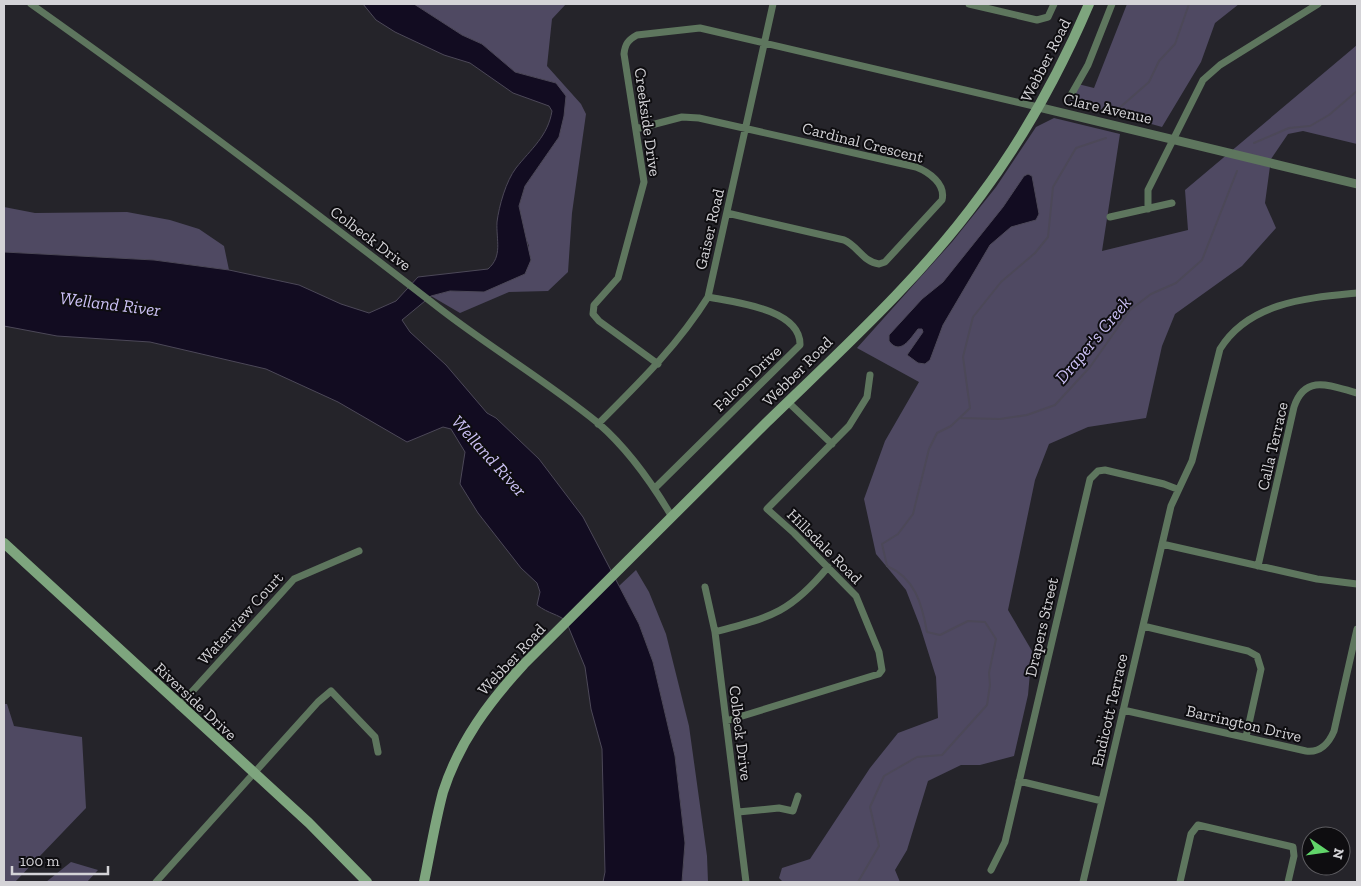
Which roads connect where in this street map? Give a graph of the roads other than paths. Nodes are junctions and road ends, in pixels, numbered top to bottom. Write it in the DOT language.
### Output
graph roads {
  1 [pos="31,4"];
  2 [pos="773,4"];
  3 [pos="969,4"];
  4 [pos="1054,4"];
  5 [pos="1089,4"];
  6 [pos="1112,4"];
  7 [pos="1318,4"];
  8 [pos="764,43"];
  9 [pos="1071,94"];
  10 [pos="1038,107"];
  11 [pos="636,129"];
  12 [pos="745,129"];
  13 [pos="1172,138"];
  14 [pos="1357,184"];
  15 [pos="1172,203"];
  16 [pos="1148,209"];
  17 [pos="727,213"];
  18 [pos="1110,217"];
  19 [pos="1357,293"];
  20 [pos="708,297"];
  21 [pos="658,364"];
  22 [pos="870,375"];
  23 [pos="1357,393"];
  24 [pos="788,402"];
  25 [pos="598,424"];
  26 [pos="832,444"];
  27 [pos="655,488"];
  28 [pos="1177,489"];
  29 [pos="672,517"];
  30 [pos="4,543"];
  31 [pos="1162,544"];
  32 [pos="359,551"];
  33 [pos="1258,566"];
  34 [pos="828,567"];
  35 [pos="1357,584"];
  36 [pos="705,587"];
  37 [pos="1143,626"];
  38 [pos="1357,629"];
  39 [pos="715,632"];
  40 [pos="179,706"];
  41 [pos="1123,710"];
  42 [pos="726,721"];
  43 [pos="476,722"];
  44 [pos="1246,737"];
  45 [pos="378,752"];
  46 [pos="254,775"];
  47 [pos="1019,782"];
  48 [pos="798,796"];
  49 [pos="1102,802"];
  50 [pos="738,812"];
  51 [pos="991,870"];
  52 [pos="157,882"];
  53 [pos="367,882"];
  54 [pos="424,882"];
  55 [pos="431,882"];
  56 [pos="746,882"];
  57 [pos="1083,882"];
  58 [pos="1180,882"];
  59 [pos="1288,882"];
  1 -- 25 [label="street, Colbeck Drive"];
  2 -- 8 [label="street, Gaiser Road"];
  3 -- 4 [label="street"];
  5 -- 10 [label="main road, Webber Road"];
  6 -- 9 [label="street"];
  7 -- 13 [label="street"];
  8 -- 10 [label="street, Clare Avenue"];
  8 -- 11 [label="street, Creekside Drive"];
  8 -- 12 [label="street, Gaiser Road"];
  10 -- 13 [label="street, Clare Avenue"];
  10 -- 24 [label="main road, Webber Road"];
  11 -- 12 [label="street"];
  11 -- 21 [label="street, Creekside Drive"];
  12 -- 17 [label="street, Gaiser Road"];
  12 -- 17 [label="street, Cardinal Crescent"];
  13 -- 14 [label="street, Clare Avenue"];
  13 -- 16 [label="street"];
  15 -- 16 [label="street"];
  16 -- 18 [label="street"];
  17 -- 20 [label="street, Gaiser Road"];
  19 -- 28 [label="street, Endicott Terrace"];
  20 -- 21 [label="street, Gaiser Road"];
  20 -- 27 [label="street, Falcon Drive"];
  21 -- 25 [label="street, Gaiser Road"];
  22 -- 26 [label="street, Hillsdale Road"];
  23 -- 33 [label="street, Calla Terrace"];
  24 -- 26 [label="street"];
  24 -- 29 [label="main road, Webber Road"];
  25 -- 27 [label="street, Colbeck Drive"];
  26 -- 34 [label="street, Hillsdale Road"];
  27 -- 29 [label="street, Colbeck Drive"];
  28 -- 31 [label="street, Endicott Terrace"];
  28 -- 47 [label="street, Drapers Street"];
  29 -- 43 [label="main road, Webber Road"];
  30 -- 40 [label="main road, Riverside Drive"];
  31 -- 33 [label="street"];
  31 -- 37 [label="street, Endicott Terrace"];
  32 -- 40 [label="street, Waterview Court"];
  33 -- 35 [label="street"];
  34 -- 39 [label="street"];
  34 -- 42 [label="street, Hillsdale Road"];
  36 -- 39 [label="street, Colbeck Drive"];
  37 -- 41 [label="street, Endicott Terrace"];
  37 -- 44 [label="street"];
  38 -- 44 [label="street, Barrington Drive"];
  39 -- 42 [label="street, Colbeck Drive"];
  40 -- 46 [label="main road, Riverside Drive"];
  41 -- 44 [label="street, Barrington Drive"];
  41 -- 49 [label="street, Endicott Terrace"];
  42 -- 50 [label="street, Colbeck Drive"];
  43 -- 54 [label="main road, Webber Road"];
  43 -- 55 [label="main road, Webber Road"];
  45 -- 46 [label="street"];
  46 -- 52 [label="street"];
  46 -- 53 [label="main road, Riverside Drive"];
  47 -- 49 [label="street"];
  47 -- 51 [label="street, Drapers Street"];
  48 -- 50 [label="street"];
  49 -- 57 [label="street, Endicott Terrace"];
  50 -- 56 [label="street, Colbeck Drive"];
  58 -- 59 [label="street"];
}
